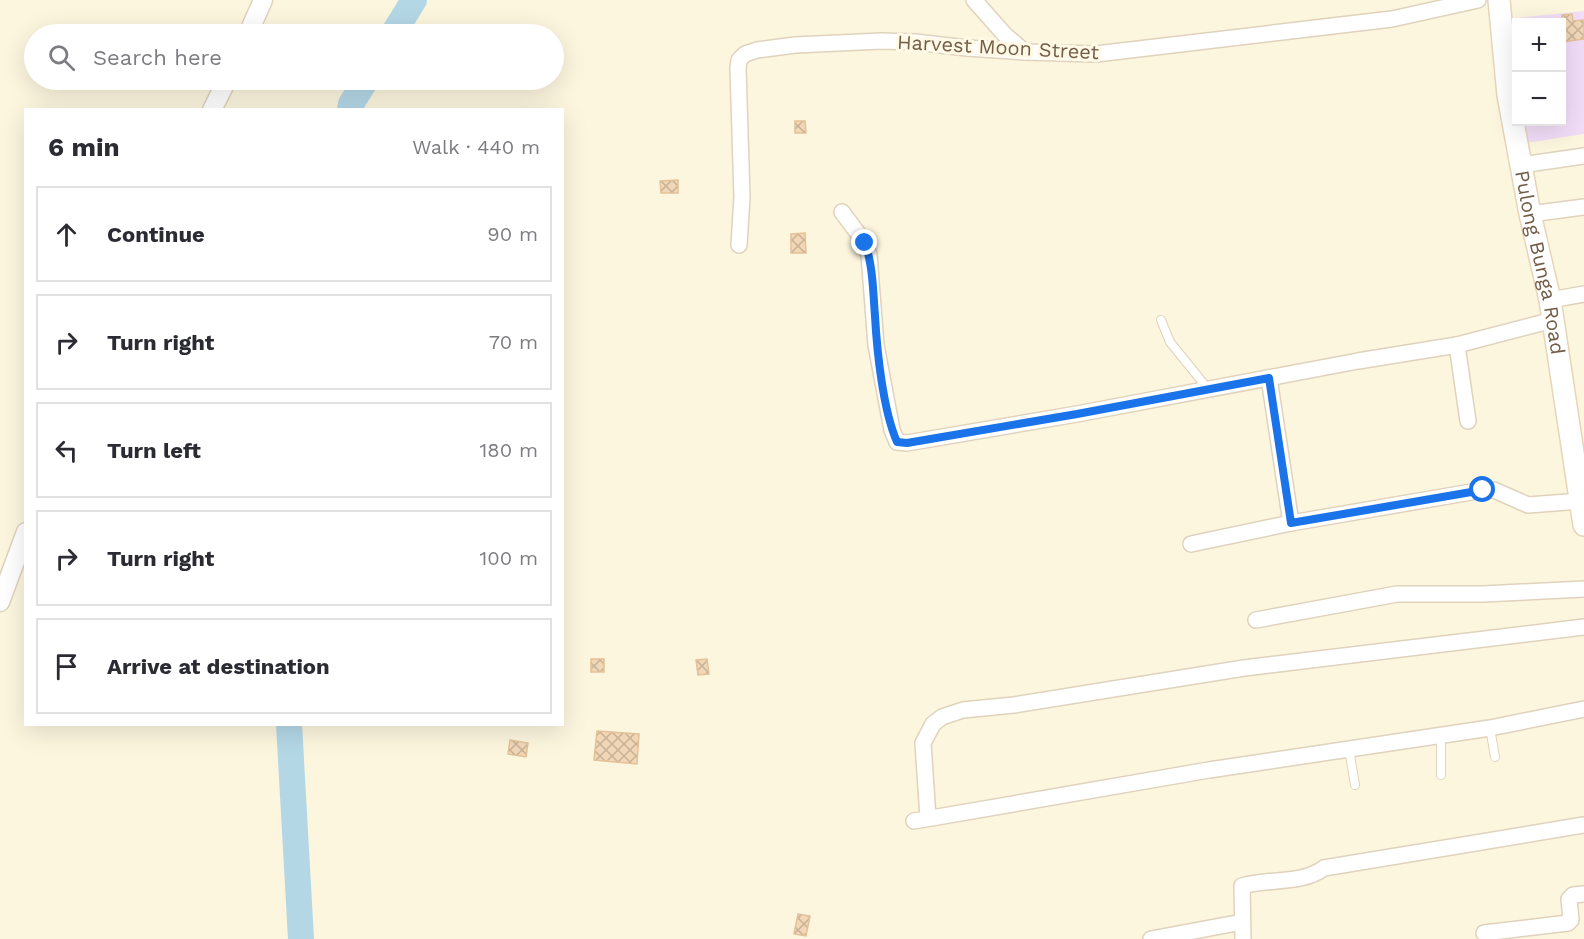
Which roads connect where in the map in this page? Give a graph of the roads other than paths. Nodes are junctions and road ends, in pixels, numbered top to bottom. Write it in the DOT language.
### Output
graph roads {
  1 [pos="263,0"];
  2 [pos="974,0"];
  3 [pos="1478,0"];
  4 [pos="1499,0"];
  5 [pos="252,24"];
  6 [pos="1025,52"];
  7 [pos="222,90"];
  8 [pos="213,108"];
  9 [pos="1584,156"];
  10 [pos="1521,165"];
  11 [pos="1584,207"];
  12 [pos="842,212"];
  13 [pos="1530,214"];
  14 [pos="739,245"];
  15 [pos="1584,294"];
  16 [pos="1551,310"];
  17 [pos="1161,320"];
  18 [pos="1457,345"];
  19 [pos="1269,378"];
  20 [pos="1208,389"];
  21 [pos="1468,421"];
  22 [pos="1581,478"];
  23 [pos="1581,501"];
  24 [pos="1291,523"];
  25 [pos="1584,525"];
  26 [pos="24,537"];
  27 [pos="1191,544"];
  28 [pos="1584,589"];
  29 [pos="0,602"];
  30 [pos="1256,620"];
  31 [pos="1584,627"];
  32 [pos="1584,709"];
  33 [pos="1490,728"];
  34 [pos="1441,736"];
  35 [pos="1349,749"];
  36 [pos="1495,758"];
  37 [pos="1441,774"];
  38 [pos="1354,785"];
  39 [pos="1584,825"];
  40 [pos="1584,894"];
  41 [pos="1242,922"];
  42 [pos="1484,933"];
  43 [pos="1151,939"];
  44 [pos="1243,939"];
  1 -- 5 [label="street"];
  2 -- 6 [label="street"];
  3 -- 6 [label="street, Harvest Moon Street"];
  4 -- 10 [label="main road, Pulong Bunga Road"];
  6 -- 14 [label="street, Harvest Moon Street"];
  7 -- 8 [label="street"];
  9 -- 10 [label="street"];
  10 -- 13 [label="main road, Pulong Bunga Road"];
  11 -- 13 [label="street"];
  12 -- 20 [label="street"];
  13 -- 16 [label="main road, Pulong Bunga Road"];
  15 -- 16 [label="street"];
  16 -- 18 [label="street"];
  16 -- 22 [label="main road, Pulong Bunga Road"];
  17 -- 20 [label="lane"];
  18 -- 19 [label="street"];
  18 -- 21 [label="street"];
  19 -- 20 [label="street"];
  19 -- 24 [label="street"];
  22 -- 23 [label="main road, Pulong Bunga Road"];
  23 -- 24 [label="street"];
  23 -- 25 [label="main road, Pulong Bunga Road"];
  24 -- 27 [label="street"];
  26 -- 29 [label="street"];
  28 -- 30 [label="street"];
  31 -- 35 [label="street"];
  32 -- 33 [label="street"];
  33 -- 34 [label="street"];
  33 -- 36 [label="lane"];
  34 -- 35 [label="street"];
  34 -- 37 [label="lane"];
  35 -- 38 [label="lane"];
  39 -- 41 [label="street"];
  40 -- 42 [label="street"];
  41 -- 43 [label="street"];
  41 -- 44 [label="street"];
}
